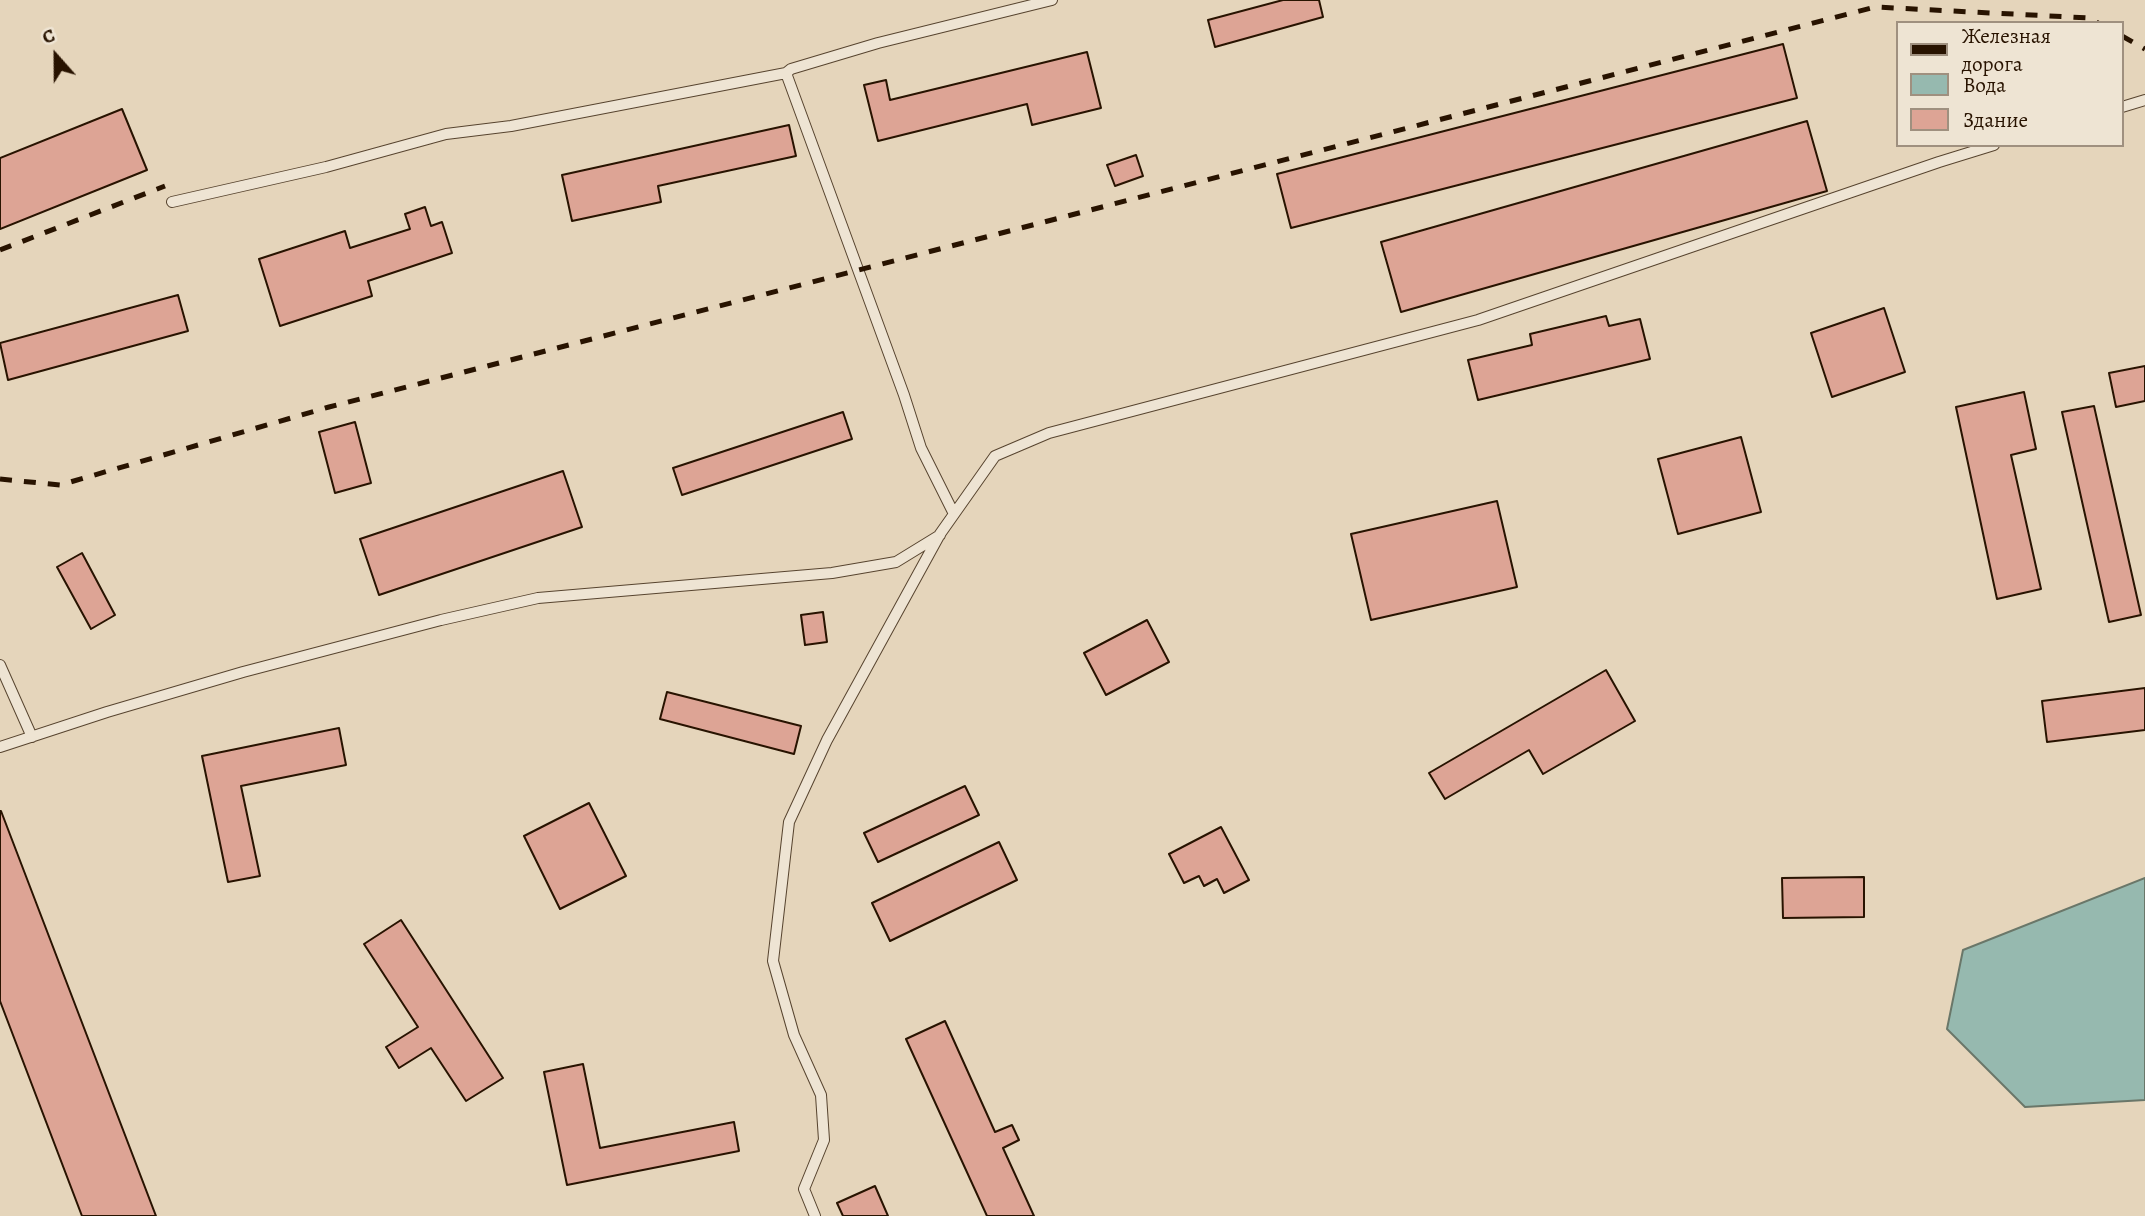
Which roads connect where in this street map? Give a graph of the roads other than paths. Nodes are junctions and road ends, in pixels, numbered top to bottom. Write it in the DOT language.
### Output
graph roads {
  1 [pos="1052,0"];
  2 [pos="786,73"];
  3 [pos="2145,100"];
  4 [pos="2124,106"];
  5 [pos="1988,147"];
  6 [pos="172,202"];
  7 [pos="954,514"];
  8 [pos="940,534"];
  9 [pos="0,665"];
  10 [pos="32,737"];
  11 [pos="0,747"];
  12 [pos="815,1216"];
  1 -- 2 [label="lane"];
  2 -- 6 [label="lane"];
  2 -- 7 [label="lane"];
  3 -- 4 [label="lane"];
  5 -- 7 [label="lane"];
  7 -- 8 [label="lane"];
  8 -- 10 [label="lane"];
  8 -- 12 [label="lane"];
  9 -- 10 [label="lane"];
  10 -- 11 [label="lane"];
}
